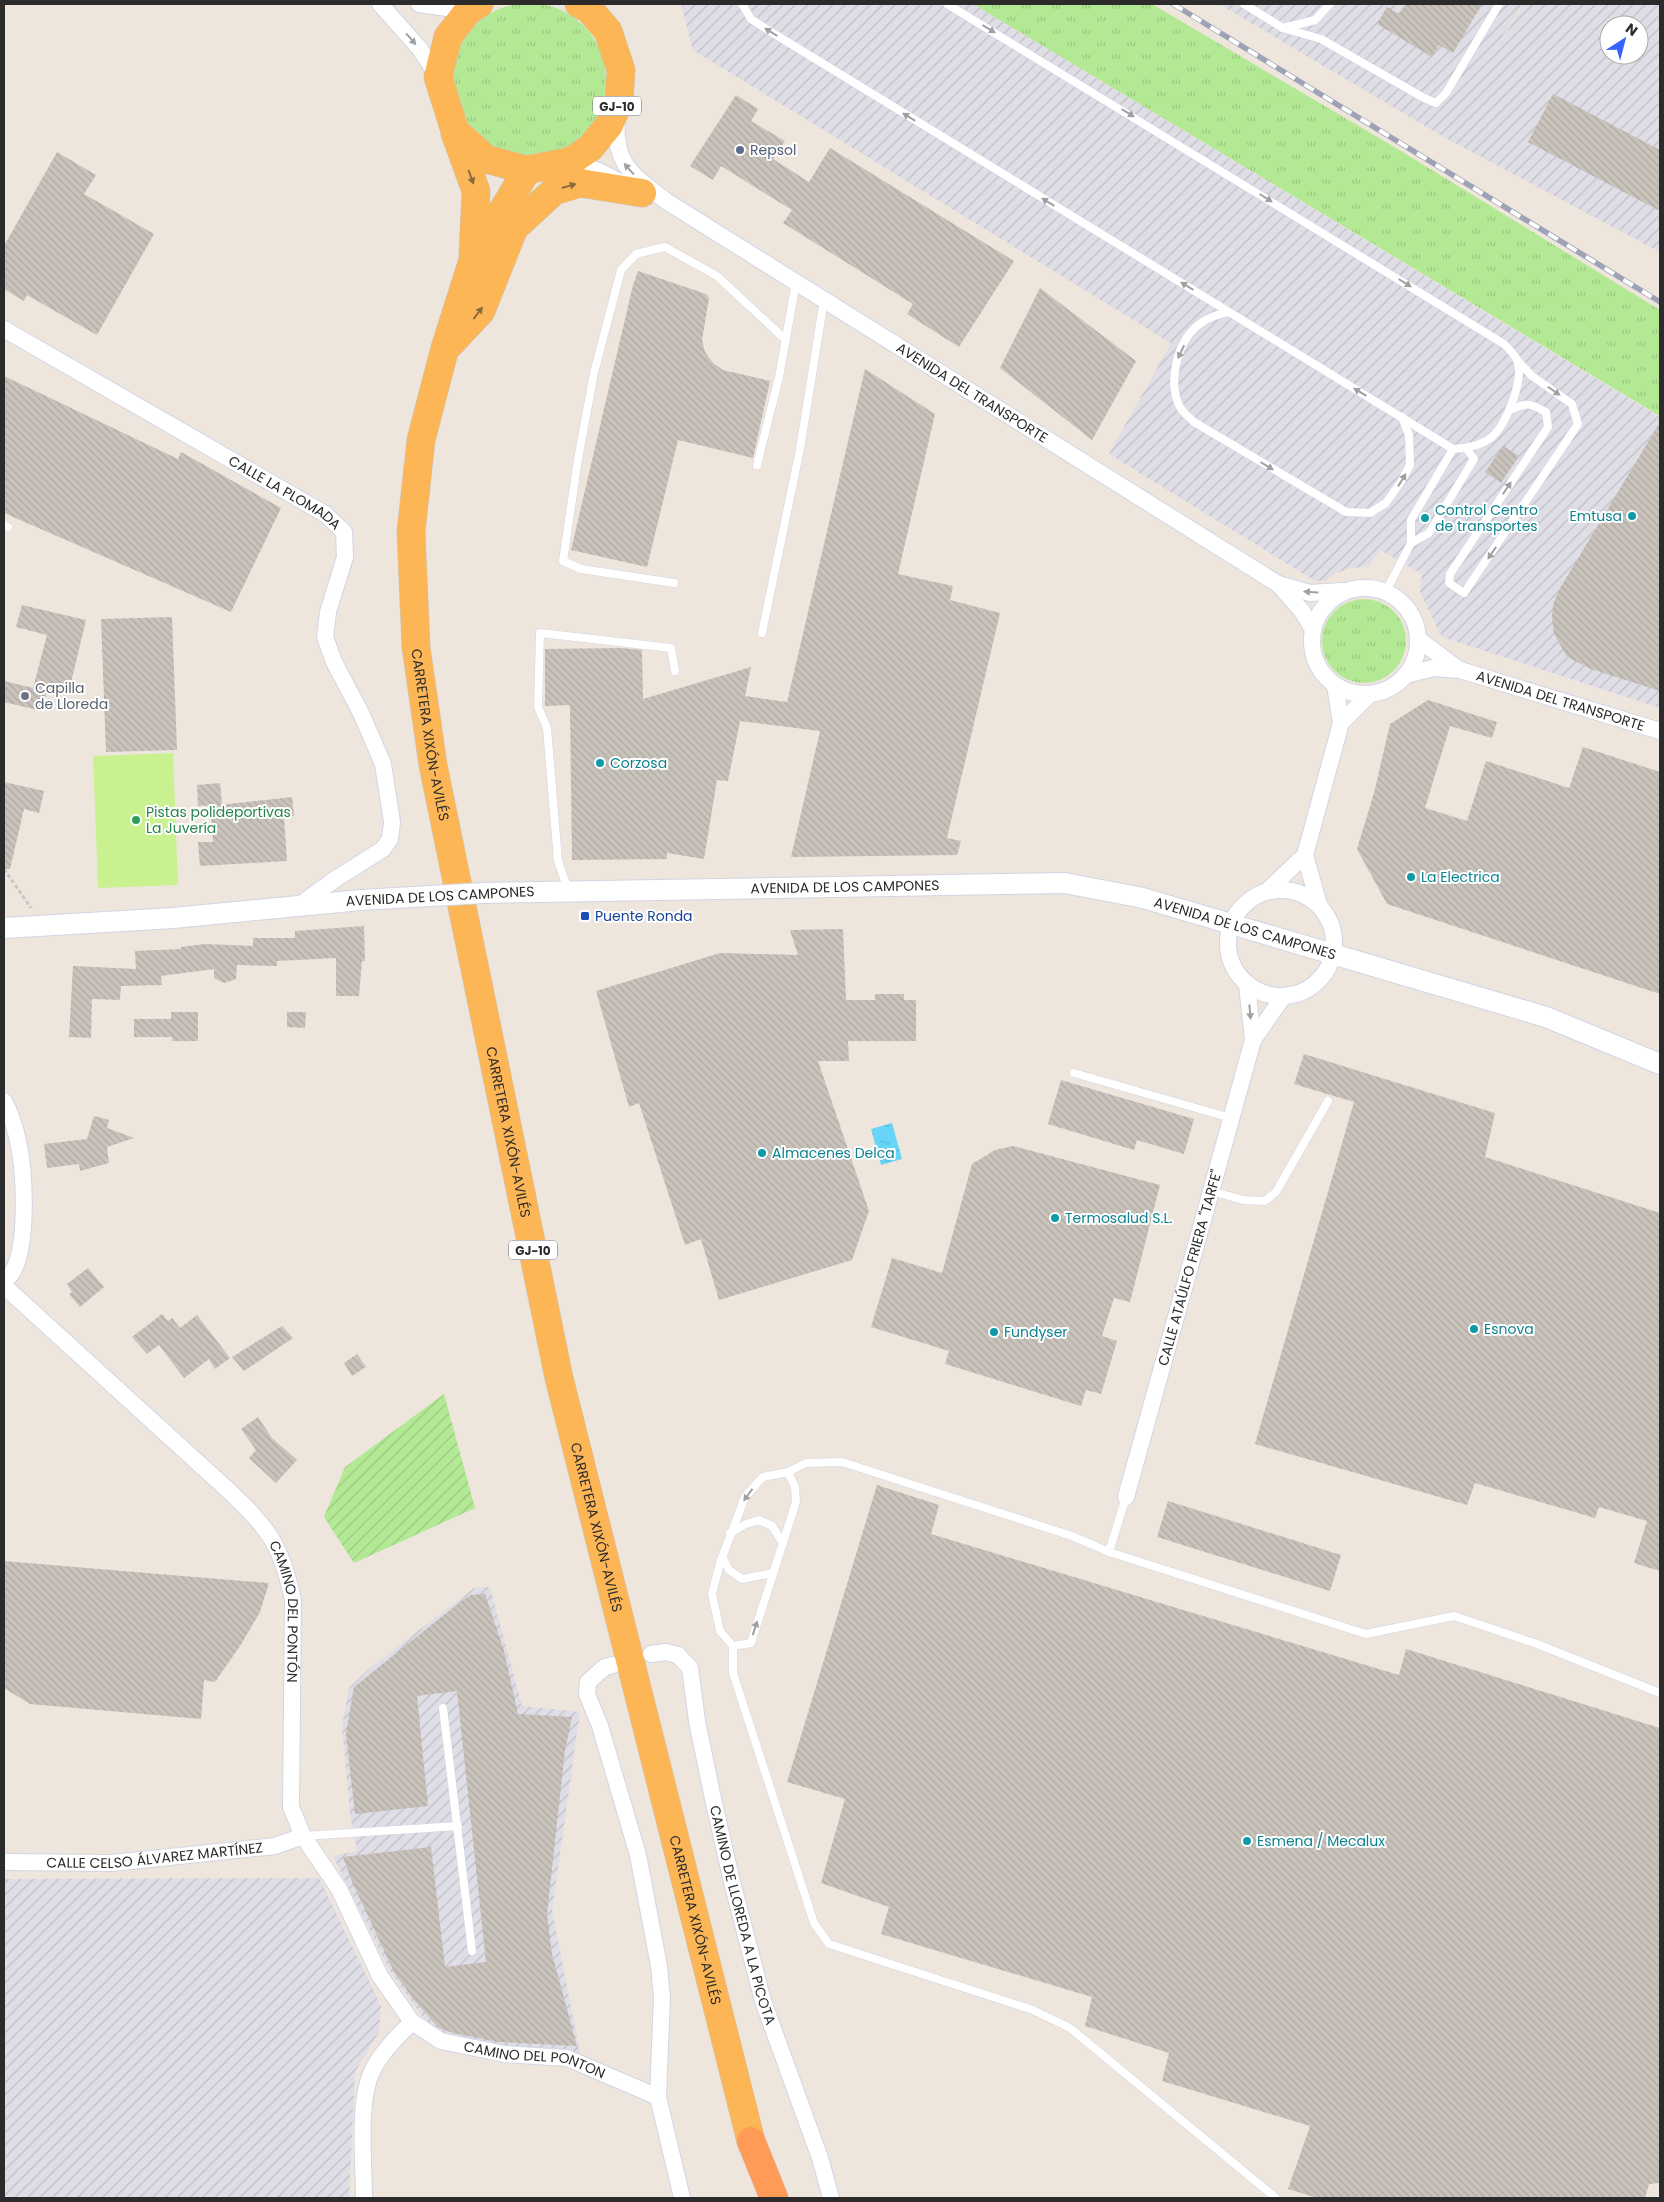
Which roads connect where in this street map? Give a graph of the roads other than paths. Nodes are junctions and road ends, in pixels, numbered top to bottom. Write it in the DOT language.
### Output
graph roads {
  1 [pos="380,4"];
  2 [pos="419,4"];
  3 [pos="742,4"];
  4 [pos="947,4"];
  5 [pos="1244,4"];
  6 [pos="1330,4"];
  7 [pos="1499,4"];
  8 [pos="585,5"];
  9 [pos="473,7"];
  10 [pos="1284,28"];
  11 [pos="438,77"];
  12 [pos="619,102"];
  13 [pos="455,131"];
  14 [pos="571,161"];
  15 [pos="527,170"];
  16 [pos="654,197"];
  17 [pos="473,260"];
  18 [pos="796,282"];
  19 [pos="824,300"];
  20 [pos="1228,312"];
  21 [pos="4,329"];
  22 [pos="786,340"];
  23 [pos="445,348"];
  24 [pos="1517,360"];
  25 [pos="1510,410"];
  26 [pos="1402,417"];
  27 [pos="1453,449"];
  28 [pos="1467,449"];
  29 [pos="757,465"];
  30 [pos="1411,543"];
  31 [pos="674,583"];
  32 [pos="1278,584"];
  33 [pos="1346,590"];
  34 [pos="1386,591"];
  35 [pos="1312,628"];
  36 [pos="762,633"];
  37 [pos="1418,640"];
  38 [pos="1460,670"];
  39 [pos="675,671"];
  40 [pos="1406,675"];
  41 [pos="1335,685"];
  42 [pos="1370,694"];
  43 [pos="1341,723"];
  44 [pos="1660,732"];
  45 [pos="1305,855"];
  46 [pos="568,890"];
  47 [pos="1267,891"];
  48 [pos="301,904"];
  49 [pos="1319,905"];
  50 [pos="1230,924"];
  51 [pos="4,928"];
  52 [pos="1333,955"];
  53 [pos="1247,985"];
  54 [pos="1283,996"];
  55 [pos="1252,1040"];
  56 [pos="1660,1064"];
  57 [pos="1074,1073"];
  58 [pos="4,1101"];
  59 [pos="1328,1102"];
  60 [pos="1231,1118"];
  61 [pos="1211,1191"];
  62 [pos="4,1284"];
  63 [pos="788,1472"];
  64 [pos="1126,1497"];
  65 [pos="730,1533"];
  66 [pos="782,1543"];
  67 [pos="1109,1552"];
  68 [pos="722,1557"];
  69 [pos="773,1574"];
  70 [pos="733,1646"];
  71 [pos="650,1654"];
  72 [pos="613,1665"];
  73 [pos="1660,1692"];
  74 [pos="443,1708"];
  75 [pos="458,1826"];
  76 [pos="303,1836"];
  77 [pos="4,1862"];
  78 [pos="472,1951"];
  79 [pos="412,2022"];
  80 [pos="658,2097"];
  81 [pos="751,2141"];
  82 [pos="364,2198"];
  83 [pos="682,2198"];
  84 [pos="757,2198"];
  85 [pos="774,2198"];
  86 [pos="832,2198"];
  87 [pos="1275,2198"];
  1 -- 11 [label="street, one-way"];
  2 -- 9 [label="street"];
  20 -- 3 [label="lane, one-way"];
  4 -- 24 [label="lane, one-way"];
  5 -- 10 [label="lane"];
  6 -- 10 [label="lane"];
  7 -- 10 [label="lane"];
  8 -- 12 [label="highway, GJ-10"];
  9 -- 11 [label="highway"];
  11 -- 13 [label="highway, GJ-10"];
  12 -- 14 [label="highway, GJ-10"];
  16 -- 12 [label="street, one-way"];
  13 -- 15 [label="highway, GJ-10"];
  13 -- 17 [label="highway, CARRETERA XIXÓN-AVILÉS / GJ-10, one-way"];
  14 -- 15 [label="highway, GJ-10"];
  14 -- 16 [label="street"];
  15 -- 17 [label="highway, CARRETERA XIXÓN-AVILÉS / GJ-10"];
  16 -- 18 [label="street, AVENIDA DEL TRANSPORTE"];
  23 -- 16 [label="highway, one-way"];
  17 -- 23 [label="highway, CARRETERA XIXÓN-AVILÉS / GJ-10"];
  18 -- 19 [label="street, AVENIDA DEL TRANSPORTE"];
  18 -- 22 [label="lane"];
  19 -- 32 [label="street, AVENIDA DEL TRANSPORTE"];
  19 -- 36 [label="lane"];
  26 -- 20 [label="lane, one-way"];
  20 -- 26 [label="lane, one-way"];
  21 -- 48 [label="street, CALLE LA PLOMADA"];
  22 -- 29 [label="lane"];
  22 -- 31 [label="lane"];
  23 -- 81 [label="highway, CARRETERA XIXÓN-AVILÉS / GJ-10"];
  24 -- 25 [label="lane"];
  24 -- 25 [label="lane, one-way"];
  25 -- 28 [label="lane"];
  26 -- 27 [label="lane"];
  27 -- 28 [label="lane"];
  27 -- 30 [label="lane"];
  28 -- 30 [label="lane"];
  30 -- 34 [label="lane"];
  33 -- 32 [label="street, one-way"];
  32 -- 35 [label="street"];
  33 -- 34 [label="street"];
  33 -- 35 [label="street"];
  34 -- 37 [label="street"];
  35 -- 41 [label="street"];
  37 -- 38 [label="street"];
  37 -- 40 [label="street"];
  38 -- 40 [label="street"];
  38 -- 44 [label="street, AVENIDA DEL TRANSPORTE"];
  39 -- 46 [label="lane"];
  40 -- 42 [label="street"];
  41 -- 42 [label="street"];
  41 -- 43 [label="street"];
  42 -- 43 [label="street"];
  43 -- 45 [label="street"];
  45 -- 47 [label="street"];
  45 -- 49 [label="street"];
  46 -- 48 [label="street, AVENIDA DE LOS CAMPONES, bridge"];
  46 -- 50 [label="street, AVENIDA DE LOS CAMPONES"];
  47 -- 49 [label="street"];
  47 -- 50 [label="street"];
  48 -- 51 [label="street, AVENIDA DE LOS CAMPONES"];
  49 -- 52 [label="street"];
  50 -- 52 [label="street, AVENIDA DE LOS CAMPONES"];
  50 -- 53 [label="street"];
  52 -- 54 [label="street"];
  52 -- 56 [label="street, AVENIDA DE LOS CAMPONES"];
  53 -- 54 [label="street"];
  53 -- 55 [label="street, CALLE ATAÚLFO FRIERA \"TARFE\", one-way"];
  54 -- 55 [label="street, CALLE ATAÚLFO FRIERA \"TARFE\""];
  55 -- 60 [label="street, CALLE ATAÚLFO FRIERA \"TARFE\""];
  57 -- 60 [label="lane"];
  58 -- 62 [label="street, CAMINO DEL PONTÓN"];
  59 -- 61 [label="lane"];
  60 -- 61 [label="street, CALLE ATAÚLFO FRIERA \"TARFE\""];
  61 -- 64 [label="street, CALLE ATAÚLFO FRIERA \"TARFE\""];
  62 -- 76 [label="street, CAMINO DEL PONTÓN"];
  63 -- 65 [label="lane, one-way"];
  63 -- 66 [label="lane"];
  63 -- 67 [label="lane"];
  64 -- 67 [label="lane"];
  65 -- 66 [label="lane"];
  65 -- 68 [label="lane"];
  66 -- 69 [label="lane"];
  67 -- 73 [label="lane"];
  68 -- 69 [label="lane"];
  68 -- 70 [label="lane"];
  70 -- 69 [label="lane, one-way"];
  70 -- 87 [label="lane"];
  71 -- 86 [label="street, CAMINO DE LLOREDA A LA PICOTA"];
  72 -- 80 [label="street"];
  74 -- 75 [label="lane"];
  75 -- 76 [label="lane"];
  75 -- 78 [label="lane"];
  76 -- 77 [label="street, CALLE CELSO ÁLVAREZ MARTÍNEZ"];
  76 -- 79 [label="street, CAMINO DEL PONTÓN"];
  79 -- 80 [label="street, CAMINO DEL PONTON"];
  79 -- 82 [label="street"];
  80 -- 83 [label="street"];
  81 -- 84 [label="highway, GJ-10"];
  81 -- 85 [label="highway, GJ-10"];
}
